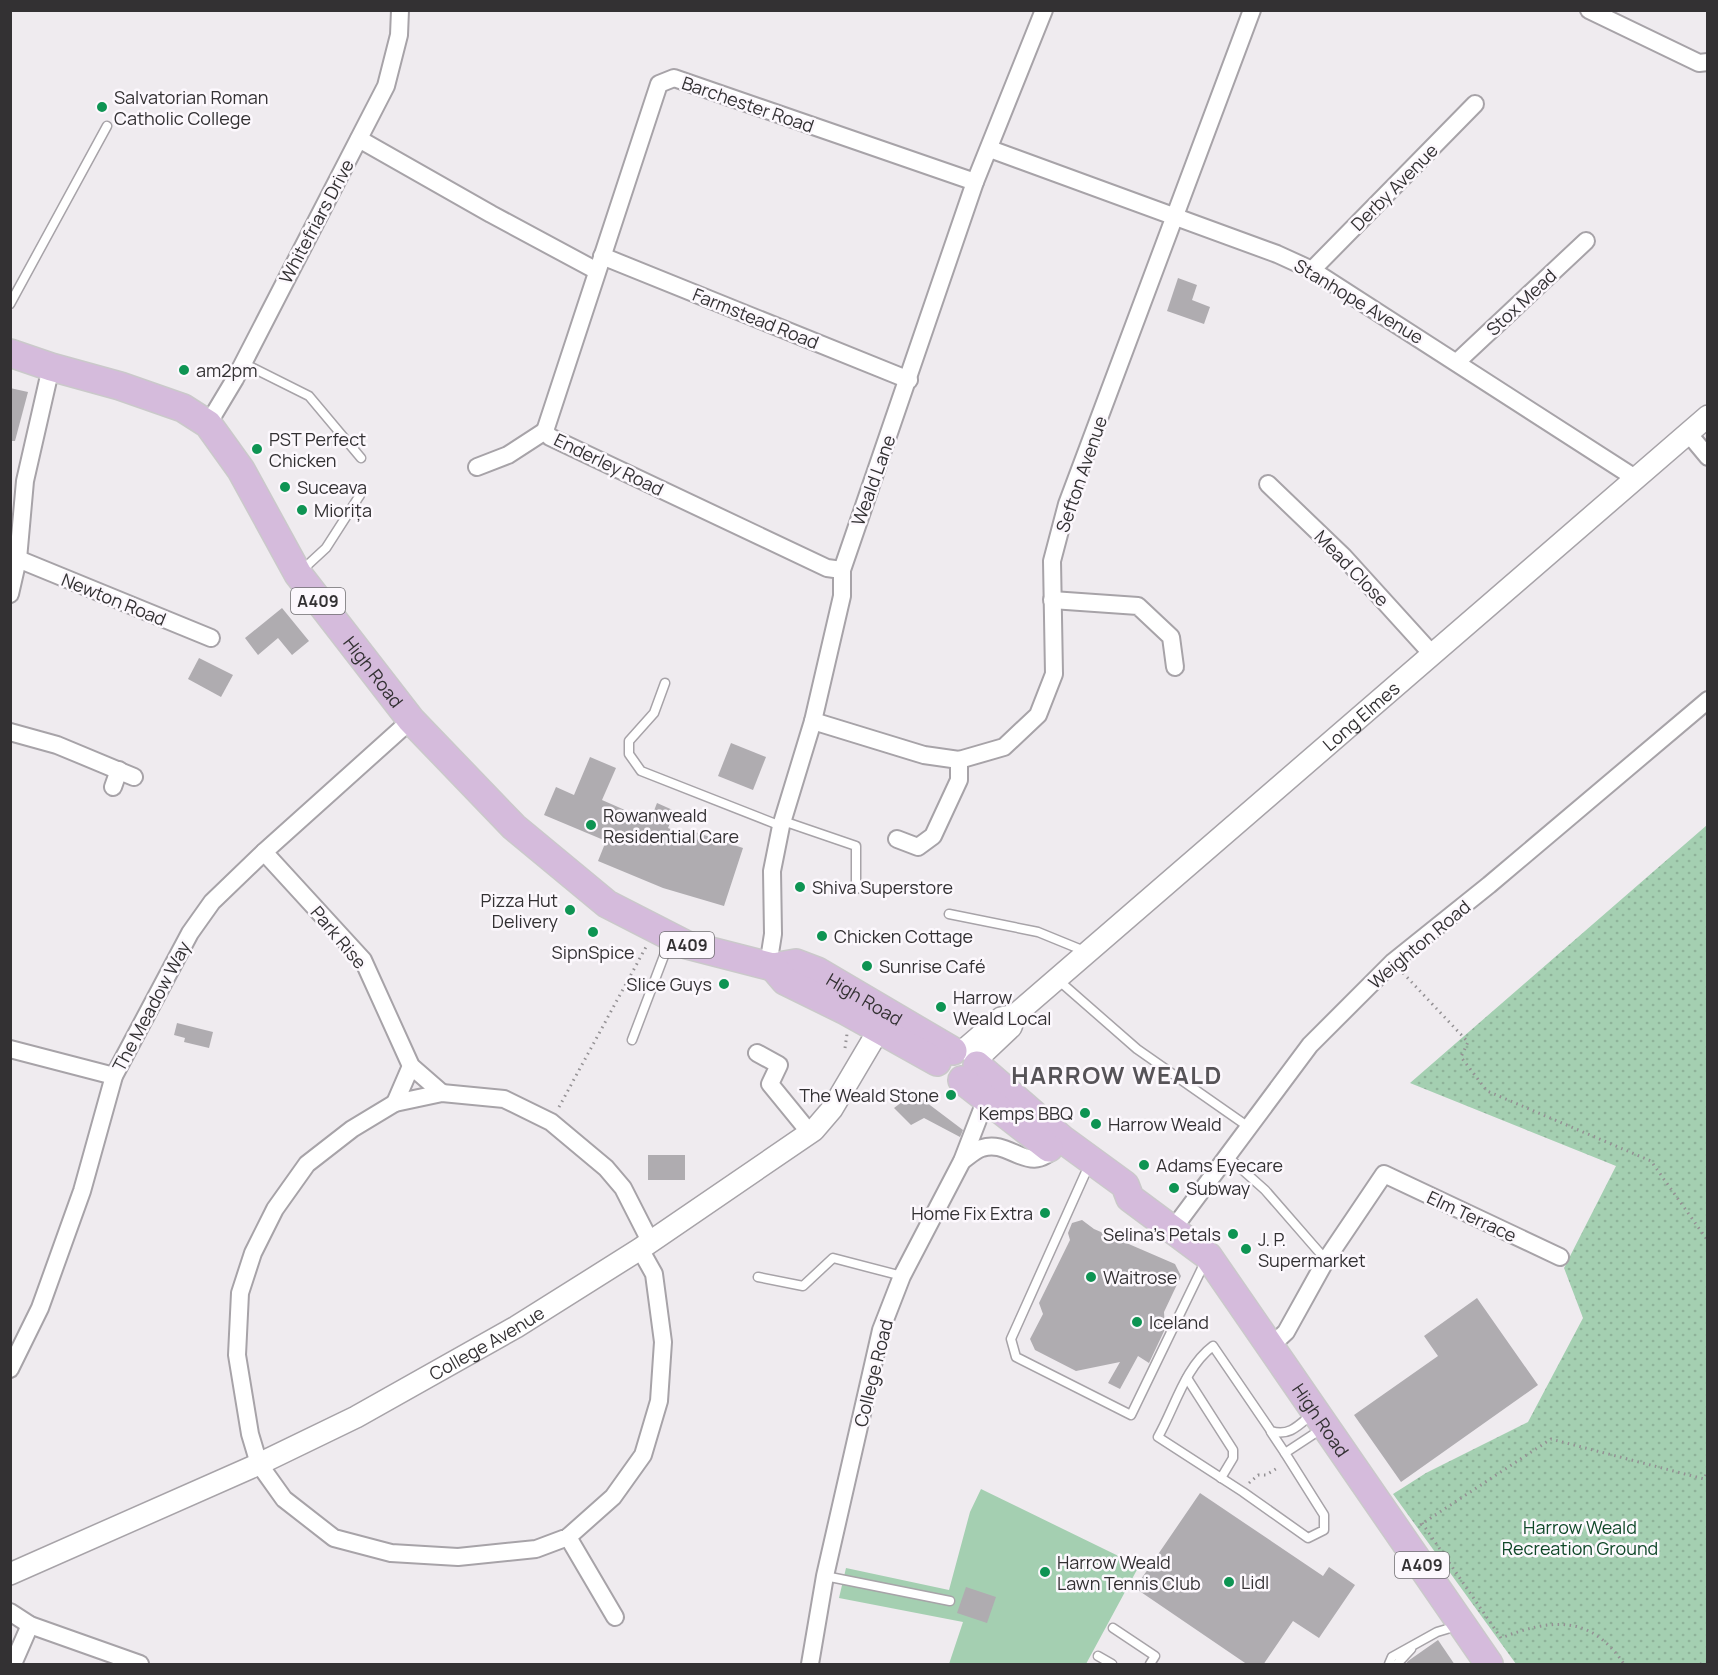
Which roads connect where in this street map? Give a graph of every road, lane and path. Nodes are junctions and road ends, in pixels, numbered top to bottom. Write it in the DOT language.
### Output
graph roads {
  1 [pos="400,10"];
  2 [pos="1044,10"];
  3 [pos="1252,10"];
  4 [pos="1589,10"];
  5 [pos="1707,62"];
  6 [pos="1475,104"];
  7 [pos="107,126"];
  8 [pos="359,139"];
  9 [pos="990,149"];
  10 [pos="975,182"];
  11 [pos="1176,218"];
  12 [pos="1586,241"];
  13 [pos="600,263"];
  14 [pos="1312,270"];
  15 [pos="10,304"];
  16 [pos="10,353"];
  17 [pos="242,362"];
  18 [pos="1457,362"];
  19 [pos="51,367"];
  20 [pos="909,380"];
  21 [pos="1707,416"];
  22 [pos="208,424"];
  23 [pos="545,431"];
  24 [pos="1688,433"];
  25 [pos="1707,457"];
  26 [pos="361,458"];
  27 [pos="477,467"];
  28 [pos="1635,478"];
  29 [pos="1268,484"];
  30 [pos="360,495"];
  31 [pos="18,559"];
  32 [pos="842,570"];
  33 [pos="298,574"];
  34 [pos="10,594"];
  35 [pos="1052,600"];
  36 [pos="211,638"];
  37 [pos="1432,654"];
  38 [pos="1175,667"];
  39 [pos="665,683"];
  40 [pos="1707,700"];
  41 [pos="411,720"];
  42 [pos="813,721"];
  43 [pos="10,732"];
  44 [pos="959,760"];
  45 [pos="113,787"];
  46 [pos="782,824"];
  47 [pos="897,839"];
  48 [pos="264,852"];
  49 [pos="856,889"];
  50 [pos="949,914"];
  51 [pos="663,933"];
  52 [pos="1088,952"];
  53 [pos="1393,962"];
  54 [pos="771,967"];
  55 [pos="1057,979"];
  56 [pos="884,1022"];
  57 [pos="632,1040"];
  58 [pos="10,1049"];
  59 [pos="757,1053"];
  60 [pos="963,1062"];
  61 [pos="411,1066"];
  62 [pos="114,1076"];
  63 [pos="442,1093"];
  64 [pos="986,1099"];
  65 [pos="395,1103"];
  66 [pos="551,1122"];
  67 [pos="1250,1128"];
  68 [pos="810,1133"];
  69 [pos="1057,1145"];
  70 [pos="1228,1157"];
  71 [pos="962,1161"];
  72 [pos="1084,1174"];
  73 [pos="1130,1198"];
  74 [pos="1173,1229"];
  75 [pos="1707,1241"];
  76 [pos="645,1245"];
  77 [pos="1208,1256"];
  78 [pos="1560,1257"];
  79 [pos="1326,1260"];
  80 [pos="902,1276"];
  81 [pos="758,1277"];
  82 [pos="1271,1347"];
  83 [pos="10,1369"];
  84 [pos="1187,1378"];
  85 [pos="1321,1419"];
  86 [pos="1271,1431"];
  87 [pos="1285,1453"];
  88 [pos="259,1464"];
  89 [pos="1707,1470"];
  90 [pos="1221,1478"];
  91 [pos="1413,1530"];
  92 [pos="568,1537"];
  93 [pos="10,1574"];
  94 [pos="825,1576"];
  95 [pos="950,1601"];
  96 [pos="10,1612"];
  97 [pos="615,1617"];
  98 [pos="30,1625"];
  99 [pos="1462,1625"];
  100 [pos="1113,1628"];
  101 [pos="1098,1656"];
  102 [pos="1391,1663"];
  103 [pos="1707,1663"];
  104 [pos="13,1665"];
  105 [pos="140,1665"];
  106 [pos="810,1665"];
  107 [pos="1112,1665"];
  108 [pos="1150,1665"];
  109 [pos="1489,1665"];
  110 [pos="1624,1665"];
  111 [pos="1700,1665"];
  1 -- 8 [label="street, Whitefriars Drive"];
  2 -- 9 [label="street, Weald Lane"];
  3 -- 11 [label="street, Sefton Avenue"];
  4 -- 5 [label="street"];
  6 -- 14 [label="street, Derby Avenue"];
  7 -- 15 [label="lane"];
  8 -- 13 [label="street, Farmstead Road"];
  8 -- 17 [label="street, Whitefriars Drive"];
  9 -- 10 [label="street, Weald Lane"];
  9 -- 11 [label="street, Stanhope Avenue"];
  10 -- 13 [label="street, Barchester Road"];
  10 -- 20 [label="street, Weald Lane"];
  11 -- 14 [label="street, Stanhope Avenue"];
  11 -- 35 [label="street, Sefton Avenue"];
  12 -- 18 [label="street, Stox Mead"];
  13 -- 20 [label="street, Farmstead Road"];
  13 -- 23 [label="street, Enderley Road"];
  14 -- 18 [label="street, Stanhope Avenue"];
  16 -- 19 [label="main road, High Road / A409"];
  17 -- 22 [label="street, Whitefriars Drive"];
  17 -- 26 [label="lane"];
  18 -- 28 [label="street, Stanhope Avenue"];
  19 -- 22 [label="main road, High Road / A409"];
  19 -- 31 [label="street"];
  20 -- 32 [label="street, Weald Lane"];
  21 -- 24 [label="street, Long Elmes"];
  22 -- 33 [label="main road, High Road / A409"];
  23 -- 27 [label="street"];
  23 -- 32 [label="street, Enderley Road"];
  24 -- 25 [label="street"];
  24 -- 28 [label="street, Long Elmes"];
  28 -- 37 [label="street, Long Elmes"];
  29 -- 37 [label="street, Mead Close"];
  30 -- 33 [label="lane"];
  31 -- 34 [label="street"];
  31 -- 36 [label="street, Newton Road"];
  32 -- 42 [label="street, Weald Lane"];
  33 -- 41 [label="main road, High Road / A409"];
  35 -- 38 [label="street"];
  35 -- 44 [label="street, Sefton Avenue"];
  37 -- 52 [label="street, Long Elmes"];
  39 -- 46 [label="lane"];
  40 -- 53 [label="street, Weighton Road"];
  41 -- 48 [label="street, The Meadow Way"];
  41 -- 51 [label="main road, High Road / A409"];
  42 -- 44 [label="street, Sefton Avenue"];
  42 -- 46 [label="street, Weald Lane"];
  43 -- 45 [label="street"];
  44 -- 47 [label="street"];
  46 -- 49 [label="lane"];
  46 -- 54 [label="street, Weald Lane"];
  48 -- 61 [label="street, Park Rise"];
  48 -- 62 [label="street, The Meadow Way"];
  50 -- 52 [label="lane"];
  51 -- 54 [label="main road, High Road / A409"];
  51 -- 57 [label="lane"];
  51 -- 66 [label="path"];
  52 -- 55 [label="street, Long Elmes"];
  53 -- 67 [label="street, Weighton Road"];
  53 -- 75 [label="path"];
  54 -- 56 [label="main road, High Road / A409"];
  55 -- 60 [label="street, Long Elmes"];
  55 -- 67 [label="lane"];
  56 -- 60 [label="main road, High Road / A409"];
  56 -- 68 [label="street, College Avenue"];
  58 -- 62 [label="street"];
  59 -- 68 [label="street"];
  60 -- 64 [label="main road, High Road / A409"];
  60 -- 69 [label="main road, High Road / A409"];
  61 -- 63 [label="street, Park Rise"];
  61 -- 65 [label="street"];
  62 -- 83 [label="street, The Meadow Way"];
  63 -- 65 [label="street"];
  63 -- 66 [label="street"];
  64 -- 69 [label="main road, High Road / A409"];
  64 -- 71 [label="street, College Road"];
  65 -- 88 [label="street"];
  66 -- 76 [label="street"];
  67 -- 70 [label="street, Weighton Road"];
  68 -- 76 [label="street, College Avenue"];
  69 -- 71 [label="street"];
  69 -- 72 [label="main road, High Road / A409"];
  69 -- 73 [label="main road, High Road / A409"];
  70 -- 74 [label="street, Weighton Road"];
  70 -- 79 [label="lane"];
  71 -- 80 [label="street, College Road"];
  72 -- 73 [label="main road, High Road / A409"];
  72 -- 77 [label="lane"];
  73 -- 74 [label="main road, High Road / A409"];
  74 -- 77 [label="main road, High Road / A409"];
  76 -- 88 [label="street, College Avenue"];
  76 -- 92 [label="street"];
  77 -- 82 [label="main road, High Road / A409"];
  78 -- 79 [label="street, Elm Terrace"];
  79 -- 82 [label="street"];
  80 -- 81 [label="lane"];
  80 -- 94 [label="street, College Road"];
  82 -- 85 [label="main road, High Road / A409"];
  84 -- 86 [label="lane"];
  84 -- 90 [label="lane"];
  84 -- 90 [label="lane"];
  85 -- 86 [label="lane"];
  85 -- 87 [label="lane"];
  85 -- 91 [label="main road, High Road / A409"];
  86 -- 87 [label="lane"];
  87 -- 90 [label="lane"];
  88 -- 92 [label="street"];
  88 -- 93 [label="street, College Avenue"];
  89 -- 91 [label="path"];
  91 -- 99 [label="main road, High Road / A409"];
  91 -- 110 [label="path"];
  92 -- 97 [label="street"];
  94 -- 95 [label="lane"];
  94 -- 106 [label="street, College Road"];
  96 -- 98 [label="street"];
  98 -- 104 [label="street"];
  98 -- 105 [label="street"];
  99 -- 102 [label="lane"];
  99 -- 109 [label="main road, High Road / A409"];
  100 -- 108 [label="lane"];
  101 -- 107 [label="lane"];
  103 -- 111 [label="path"];
}
